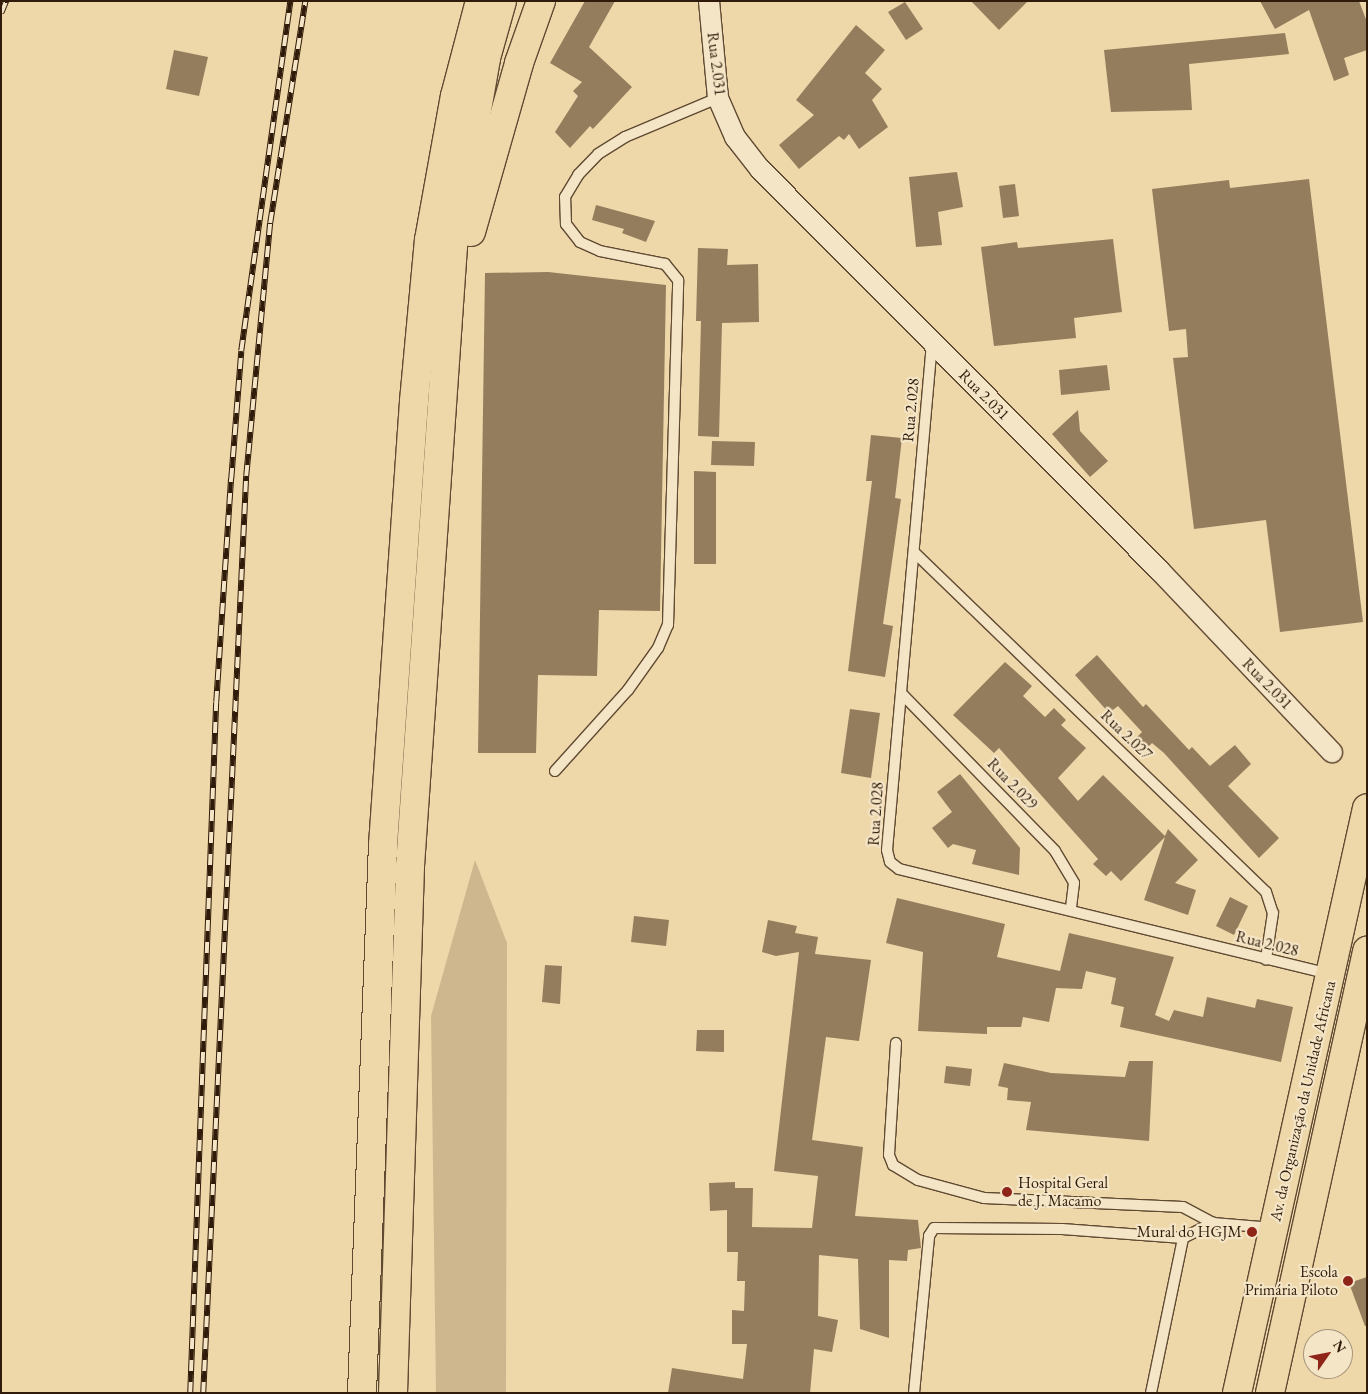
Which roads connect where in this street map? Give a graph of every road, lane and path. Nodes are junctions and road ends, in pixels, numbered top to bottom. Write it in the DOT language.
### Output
graph roads {
  1 [pos="480,1"];
  2 [pos="502,1"];
  3 [pos="541,1"];
  4 [pos="709,1"];
  5 [pos="718,98"];
  6 [pos="932,342"];
  7 [pos="443,399"];
  8 [pos="915,552"];
  9 [pos="902,694"];
  10 [pos="1332,752"];
  11 [pos="554,771"];
  12 [pos="1367,808"];
  13 [pos="1071,908"];
  14 [pos="1367,950"];
  15 [pos="1266,960"];
  16 [pos="1332,975"];
  17 [pos="896,1043"];
  18 [pos="1213,1223"];
  19 [pos="1274,1228"];
  20 [pos="1183,1238"];
  21 [pos="362,1393"];
  22 [pos="392,1393"];
  23 [pos="914,1393"];
  24 [pos="1151,1393"];
  25 [pos="1237,1393"];
  26 [pos="1270,1393"];
  1 -- 21 [label="highway"];
  2 -- 7 [label="highway"];
  3 -- 7 [label="highway"];
  4 -- 5 [label="street, Rua 2.031"];
  5 -- 6 [label="street, Rua 2.031"];
  5 -- 11 [label="lane"];
  6 -- 8 [label="lane, Rua 2.028"];
  6 -- 10 [label="street, Rua 2.031"];
  7 -- 22 [label="highway"];
  8 -- 9 [label="lane, Rua 2.028"];
  8 -- 15 [label="lane, Rua 2.027"];
  9 -- 13 [label="lane, Rua 2.029"];
  9 -- 13 [label="lane, Rua 2.028"];
  12 -- 16 [label="highway, Av. da Organização da Unidade Africana"];
  13 -- 15 [label="lane, Rua 2.028"];
  14 -- 26 [label="highway, Av. da Organização da Unidade Africana"];
  15 -- 16 [label="lane, Rua 2.028"];
  16 -- 19 [label="highway, Av. da Organização da Unidade Africana"];
  17 -- 18 [label="lane"];
  18 -- 19 [label="lane"];
  18 -- 20 [label="lane"];
  19 -- 25 [label="highway, Av. da Organização da Unidade Africana"];
  20 -- 23 [label="lane"];
  20 -- 24 [label="lane"];
}
